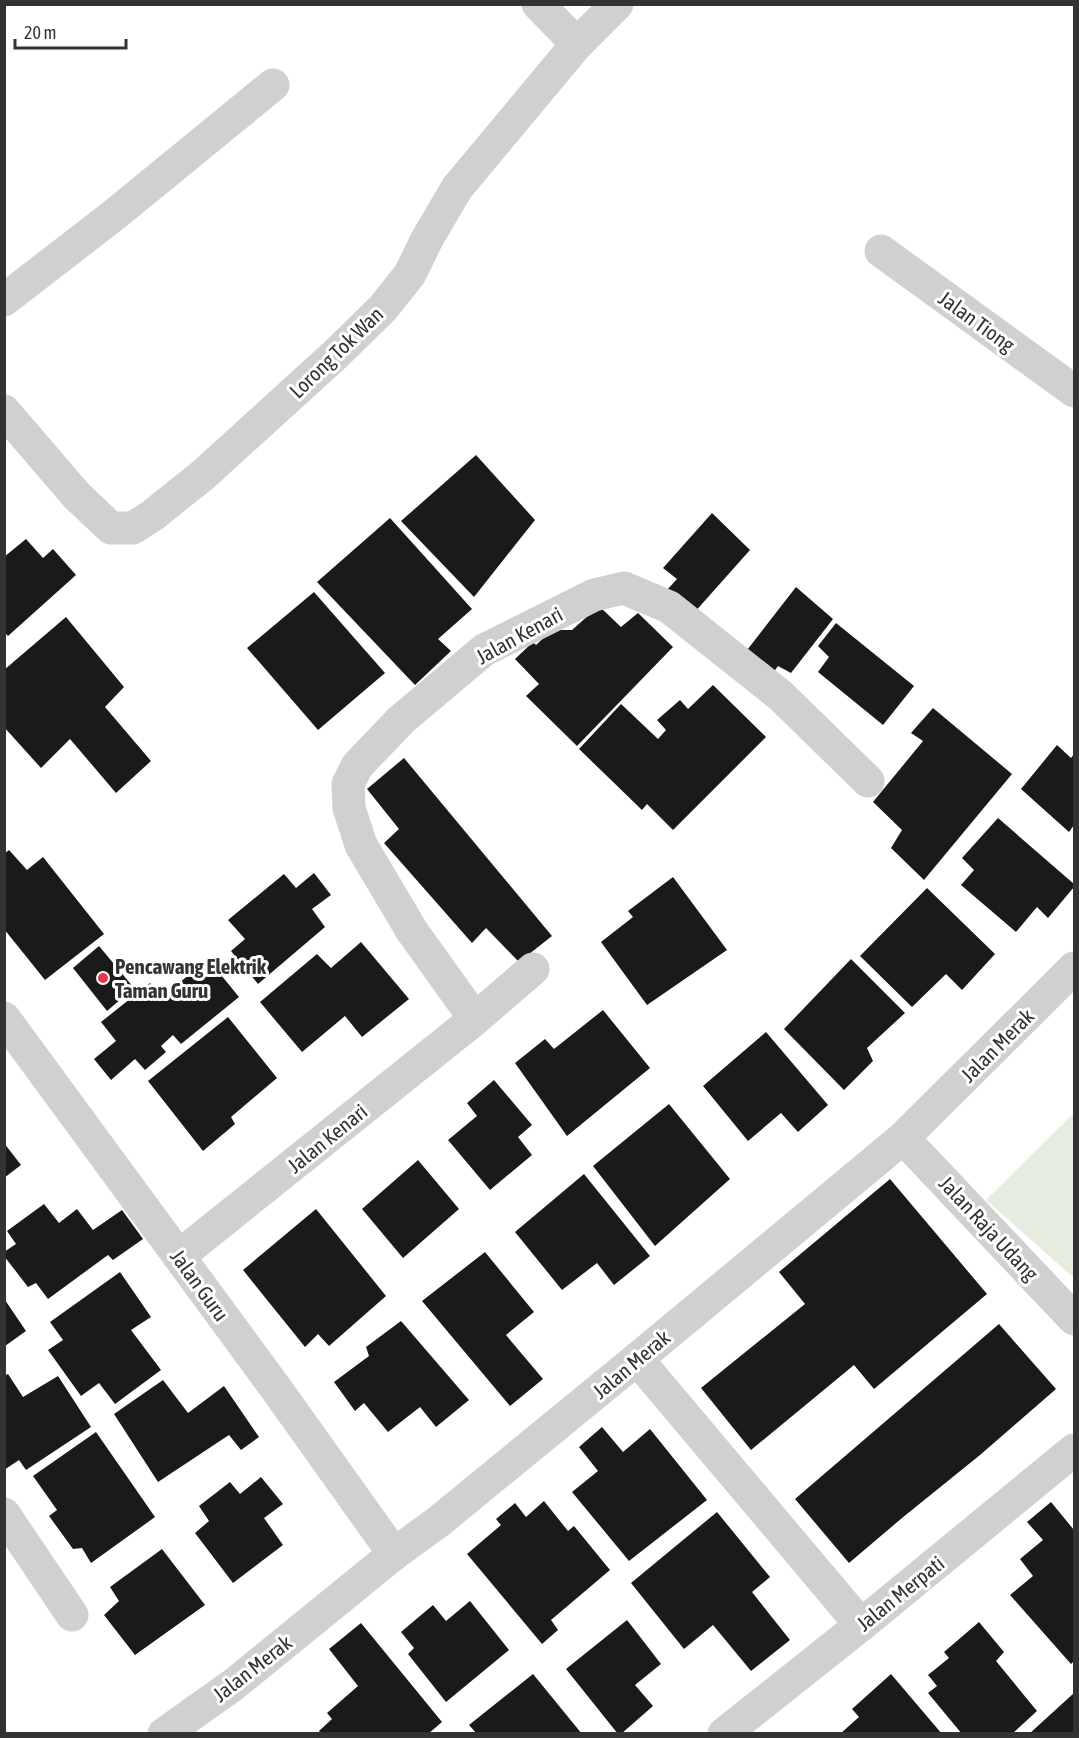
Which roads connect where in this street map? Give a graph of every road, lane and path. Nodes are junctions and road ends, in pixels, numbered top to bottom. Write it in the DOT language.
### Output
graph roads {
  1 [pos="538,4"];
  2 [pos="617,4"];
  3 [pos="577,44"];
  4 [pos="273,84"];
  5 [pos="881,251"];
  6 [pos="4,300"];
  7 [pos="1074,391"];
  8 [pos="4,411"];
  9 [pos="868,781"];
  10 [pos="1074,968"];
  11 [pos="533,969"];
  12 [pos="475,1019"];
  13 [pos="10,1036"];
  14 [pos="903,1138"];
  15 [pos="179,1256"];
  16 [pos="1074,1319"];
  17 [pos="637,1359"];
  18 [pos="1074,1450"];
  19 [pos="4,1514"];
  20 [pos="394,1554"];
  21 [pos="72,1615"];
  22 [pos="861,1625"];
  23 [pos="164,1734"];
  24 [pos="724,1734"];
  1 -- 3 [label="street"];
  2 -- 3 [label="street, Lorong Tok Wan"];
  3 -- 8 [label="street, Lorong Tok Wan"];
  4 -- 6 [label="street"];
  5 -- 7 [label="street, Jalan Tiong"];
  9 -- 12 [label="street, Jalan Kenari"];
  10 -- 14 [label="street, Jalan Merak"];
  11 -- 12 [label="street, Jalan Kenari"];
  12 -- 15 [label="street, Jalan Kenari"];
  13 -- 15 [label="street, Jalan Guru"];
  14 -- 16 [label="street, Jalan Raja Udang"];
  14 -- 17 [label="street, Jalan Merak"];
  15 -- 20 [label="street, Jalan Guru"];
  17 -- 20 [label="street, Jalan Merak"];
  17 -- 22 [label="street"];
  18 -- 22 [label="street, Jalan Merpati"];
  19 -- 21 [label="street"];
  20 -- 23 [label="street, Jalan Merak"];
  22 -- 24 [label="street, Jalan Merpati"];
}
